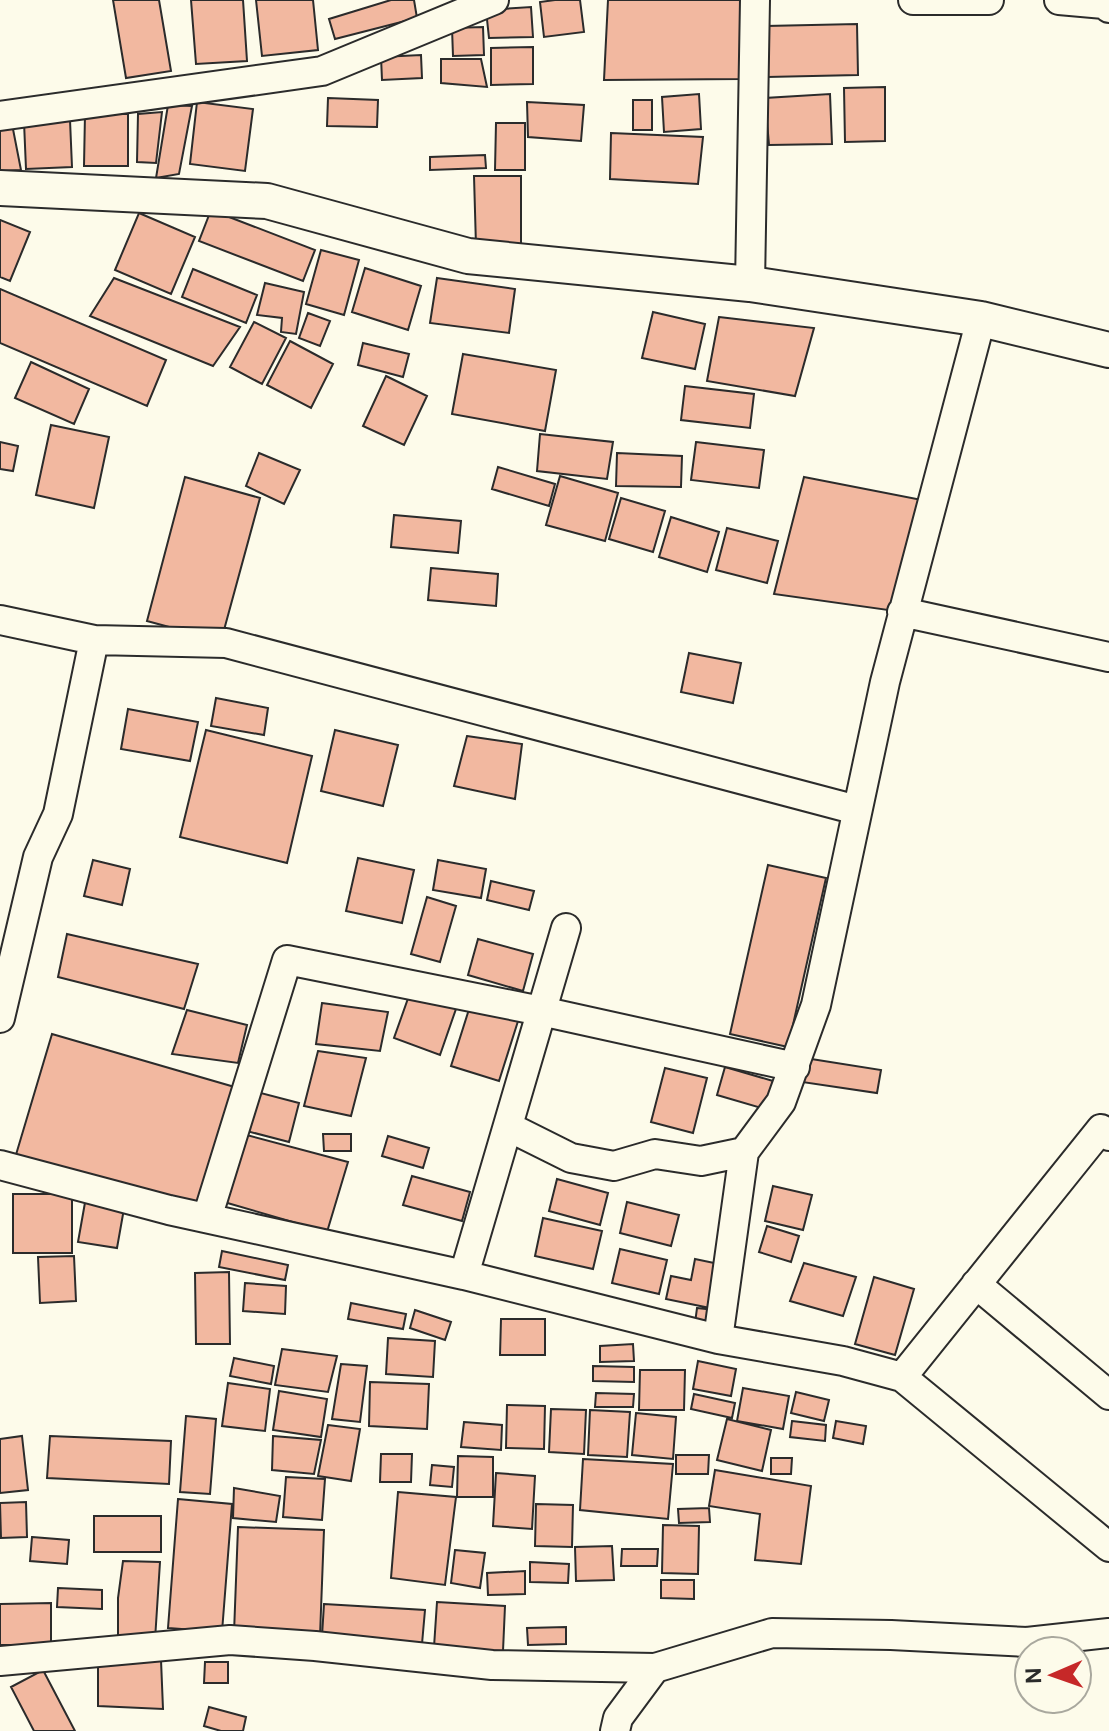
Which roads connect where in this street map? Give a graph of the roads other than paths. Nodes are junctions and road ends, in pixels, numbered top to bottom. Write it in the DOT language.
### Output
graph roads {
  1 [pos="494,0"];
  2 [pos="755,0"];
  3 [pos="913,0"];
  4 [pos="989,0"];
  5 [pos="1059,0"];
  6 [pos="1109,8"];
  7 [pos="0,116"];
  8 [pos="0,188"];
  9 [pos="750,284"];
  10 [pos="981,319"];
  11 [pos="1109,350"];
  12 [pos="902,612"];
  13 [pos="0,620"];
  14 [pos="94,640"];
  15 [pos="1109,657"];
  16 [pos="857,810"];
  17 [pos="566,928"];
  18 [pos="541,1011"];
  19 [pos="0,1018"];
  20 [pos="795,1067"];
  21 [pos="509,1127"];
  22 [pos="1109,1136"];
  23 [pos="744,1152"];
  24 [pos="0,1165"];
  25 [pos="207,1218"];
  26 [pos="464,1275"];
  27 [pos="976,1284"];
  28 [pos="718,1339"];
  29 [pos="902,1377"];
  30 [pos="1109,1395"];
  31 [pos="1109,1547"];
  32 [pos="1109,1633"];
  33 [pos="0,1661"];
  34 [pos="655,1668"];
  35 [pos="615,1731"];
  1 -- 7 [label="street"];
  2 -- 9 [label="street"];
  3 -- 4 [label="street"];
  5 -- 6 [label="street"];
  8 -- 9 [label="street"];
  9 -- 10 [label="street"];
  10 -- 11 [label="street"];
  10 -- 12 [label="street"];
  12 -- 15 [label="street"];
  12 -- 16 [label="street"];
  13 -- 14 [label="street"];
  14 -- 16 [label="street"];
  14 -- 19 [label="street"];
  16 -- 20 [label="street"];
  17 -- 18 [label="street"];
  18 -- 20 [label="street"];
  18 -- 21 [label="street"];
  18 -- 25 [label="street"];
  20 -- 23 [label="street"];
  21 -- 23 [label="street"];
  21 -- 26 [label="street"];
  22 -- 27 [label="street"];
  23 -- 28 [label="street"];
  24 -- 25 [label="street"];
  25 -- 26 [label="street"];
  26 -- 28 [label="street"];
  27 -- 29 [label="street"];
  27 -- 30 [label="street"];
  28 -- 29 [label="street"];
  29 -- 31 [label="street"];
  32 -- 34 [label="street"];
  33 -- 34 [label="street"];
  34 -- 35 [label="street"];
}
